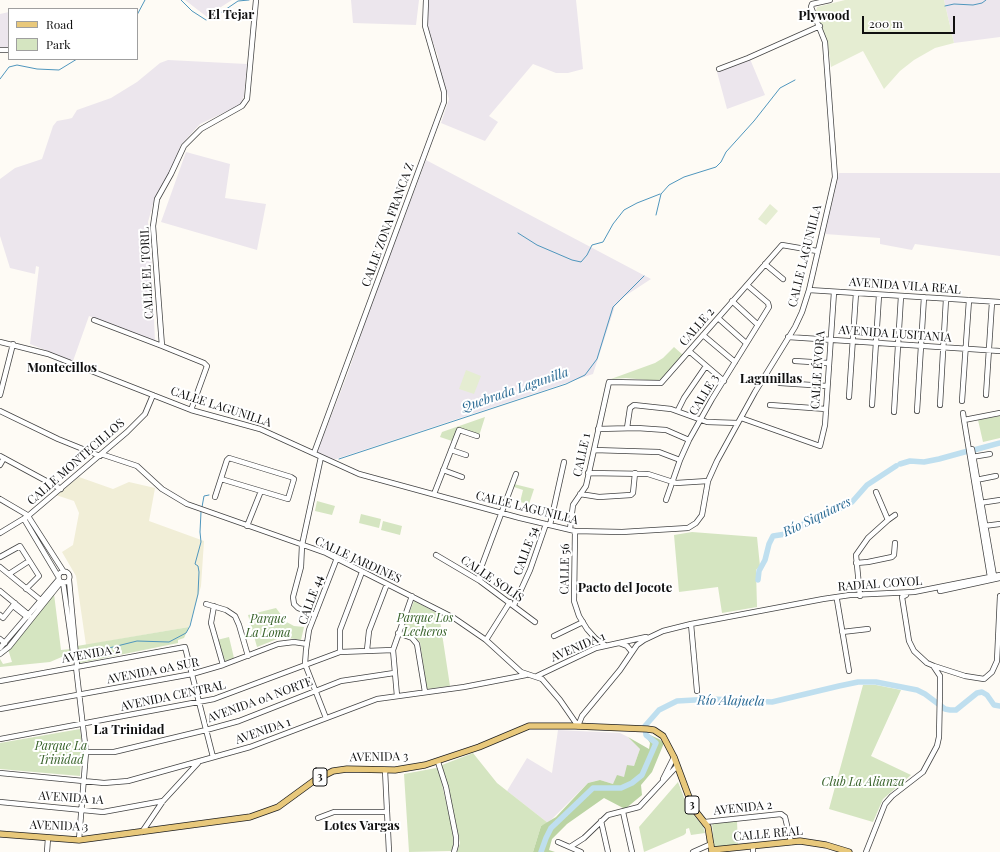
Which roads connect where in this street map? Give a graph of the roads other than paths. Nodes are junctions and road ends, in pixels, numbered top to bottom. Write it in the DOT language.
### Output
graph roads {
  1 [pos="426,0"];
  2 [pos="830,0"];
  3 [pos="256,2"];
  4 [pos="820,26"];
  5 [pos="719,69"];
  6 [pos="817,251"];
  7 [pos="765,264"];
  8 [pos="783,279"];
  9 [pos="746,285"];
  10 [pos="809,290"];
  11 [pos="834,292"];
  12 [pos="856,293"];
  13 [pos="879,295"];
  14 [pos="901,296"];
  15 [pos="924,297"];
  16 [pos="946,299"];
  17 [pos="969,300"];
  18 [pos="732,301"];
  19 [pos="992,302"];
  20 [pos="1000,302"];
  21 [pos="718,318"];
  22 [pos="94,320"];
  23 [pos="757,324"];
  24 [pos="703,335"];
  25 [pos="788,337"];
  26 [pos="830,340"];
  27 [pos="0,342"];
  28 [pos="853,342"];
  29 [pos="746,343"];
  30 [pos="13,344"];
  31 [pos="876,344"];
  32 [pos="898,345"];
  33 [pos="162,346"];
  34 [pos="921,346"];
  35 [pos="944,348"];
  36 [pos="966,350"];
  37 [pos="689,351"];
  38 [pos="989,351"];
  39 [pos="1000,352"];
  40 [pos="795,361"];
  41 [pos="735,362"];
  42 [pos="828,364"];
  43 [pos="706,366"];
  44 [pos="3,378"];
  45 [pos="724,381"];
  46 [pos="608,382"];
  47 [pos="780,383"];
  48 [pos="827,386"];
  49 [pos="0,395"];
  50 [pos="153,395"];
  51 [pos="986,395"];
  52 [pos="849,398"];
  53 [pos="962,401"];
  54 [pos="770,405"];
  55 [pos="872,405"];
  56 [pos="940,405"];
  57 [pos="826,409"];
  58 [pos="191,410"];
  59 [pos="678,410"];
  60 [pos="0,411"];
  61 [pos="917,411"];
  62 [pos="894,412"];
  63 [pos="963,413"];
  64 [pos="1000,413"];
  65 [pos="700,420"];
  66 [pos="965,420"];
  67 [pos="740,421"];
  68 [pos="627,428"];
  69 [pos="598,429"];
  70 [pos="477,436"];
  71 [pos="689,440"];
  72 [pos="451,450"];
  73 [pos="594,450"];
  74 [pos="314,453"];
  75 [pos="990,454"];
  76 [pos="100,455"];
  77 [pos="466,455"];
  78 [pos="2,457"];
  79 [pos="321,457"];
  80 [pos="972,457"];
  81 [pos="680,460"];
  82 [pos="564,462"];
  83 [pos="0,465"];
  84 [pos="443,470"];
  85 [pos="588,472"];
  86 [pos="635,473"];
  87 [pos="516,474"];
  88 [pos="996,476"];
  89 [pos="462,477"];
  90 [pos="221,479"];
  91 [pos="976,480"];
  92 [pos="673,482"];
  93 [pos="708,482"];
  94 [pos="61,489"];
  95 [pos="260,491"];
  96 [pos="876,492"];
  97 [pos="434,494"];
  98 [pos="580,494"];
  99 [pos="215,497"];
  100 [pos="666,500"];
  101 [pos="1000,500"];
  102 [pos="1,501"];
  103 [pos="980,503"];
  104 [pos="502,512"];
  105 [pos="895,515"];
  106 [pos="27,517"];
  107 [pos="888,520"];
  108 [pos="548,524"];
  109 [pos="1000,524"];
  110 [pos="984,526"];
  111 [pos="249,527"];
  112 [pos="573,530"];
  113 [pos="0,533"];
  114 [pos="895,544"];
  115 [pos="302,545"];
  116 [pos="436,555"];
  117 [pos="0,557"];
  118 [pos="337,558"];
  119 [pos="29,561"];
  120 [pos="856,563"];
  121 [pos="0,567"];
  122 [pos="64,572"];
  123 [pos="362,572"];
  124 [pos="9,574"];
  125 [pos="1000,575"];
  126 [pos="992,576"];
  127 [pos="1000,578"];
  128 [pos="60,580"];
  129 [pos="68,580"];
  130 [pos="480,582"];
  131 [pos="978,583"];
  132 [pos="386,584"];
  133 [pos="948,587"];
  134 [pos="26,589"];
  135 [pos="0,591"];
  136 [pos="914,592"];
  137 [pos="412,596"];
  138 [pos="860,596"];
  139 [pos="882,596"];
  140 [pos="1000,596"];
  141 [pos="902,597"];
  142 [pos="836,598"];
  143 [pos="43,602"];
  144 [pos="510,602"];
  145 [pos="206,604"];
  146 [pos="14,605"];
  147 [pos="514,605"];
  148 [pos="214,606"];
  149 [pos="315,615"];
  150 [pos="2,616"];
  151 [pos="28,616"];
  152 [pos="536,622"];
  153 [pos="583,622"];
  154 [pos="691,624"];
  155 [pos="678,627"];
  156 [pos="868,630"];
  157 [pos="19,631"];
  158 [pos="842,632"];
  159 [pos="398,633"];
  160 [pos="652,635"];
  161 [pos="554,636"];
  162 [pos="645,637"];
  163 [pos="0,639"];
  164 [pos="486,640"];
  165 [pos="617,642"];
  166 [pos="307,644"];
  167 [pos="2,645"];
  168 [pos="605,645"];
  169 [pos="635,647"];
  170 [pos="367,650"];
  171 [pos="393,650"];
  172 [pos="340,652"];
  173 [pos="632,652"];
  174 [pos="0,654"];
  175 [pos="248,656"];
  176 [pos="306,664"];
  177 [pos="223,665"];
  178 [pos="76,666"];
  179 [pos="934,666"];
  180 [pos="516,668"];
  181 [pos="849,671"];
  182 [pos="948,671"];
  183 [pos="394,673"];
  184 [pos="192,674"];
  185 [pos="530,675"];
  186 [pos="537,676"];
  187 [pos="940,676"];
  188 [pos="513,677"];
  189 [pos="0,680"];
  190 [pos="315,691"];
  191 [pos="697,691"];
  192 [pos="425,692"];
  193 [pos="80,695"];
  194 [pos="397,696"];
  195 [pos="199,702"];
  196 [pos="0,709"];
  197 [pos="326,718"];
  198 [pos="83,724"];
  199 [pos="578,726"];
  200 [pos="206,730"];
  201 [pos="0,739"];
  202 [pos="86,752"];
  203 [pos="213,757"];
  204 [pos="674,757"];
  205 [pos="199,762"];
  206 [pos="438,762"];
  207 [pos="677,766"];
  208 [pos="182,767"];
  209 [pos="385,770"];
  210 [pos="0,773"];
  211 [pos="186,776"];
  212 [pos="84,781"];
  213 [pos="662,782"];
  214 [pos="163,801"];
  215 [pos="0,802"];
  216 [pos="151,803"];
  217 [pos="82,810"];
  218 [pos="155,812"];
  219 [pos="387,812"];
  220 [pos="623,812"];
  221 [pos="318,818"];
  222 [pos="601,821"];
  223 [pos="705,822"];
  224 [pos="142,832"];
  225 [pos="0,834"];
  226 [pos="48,838"];
  227 [pos="79,840"];
  228 [pos="558,842"];
  229 [pos="791,842"];
  230 [pos="570,847"];
  231 [pos="712,848"];
  232 [pos="753,849"];
  233 [pos="47,852"];
  234 [pos="389,852"];
  235 [pos="454,852"];
  236 [pos="581,852"];
  237 [pos="608,852"];
  238 [pos="632,852"];
  239 [pos="693,852"];
  240 [pos="849,852"];
  241 [pos="866,852"];
  1 -- 74 [label="street, CALLE ZONA FRANCA Z"];
  2 -- 4 [label="street, CALLE LAGUNILLA"];
  3 -- 33 [label="street, CALLE EL TORIL"];
  4 -- 5 [label="street"];
  4 -- 6 [label="street, CALLE LAGUNILLA"];
  6 -- 7 [label="street"];
  6 -- 10 [label="street, CALLE LAGUNILLA"];
  7 -- 8 [label="street"];
  7 -- 9 [label="street"];
  9 -- 18 [label="street, CALLE 2"];
  9 -- 23 [label="street, CALLE 3"];
  10 -- 11 [label="street, AVENIDA VILA REAL"];
  10 -- 25 [label="street, CALLE LAGUNILLA"];
  11 -- 12 [label="street, AVENIDA VILA REAL"];
  11 -- 26 [label="street, CALLE ÉVORA"];
  12 -- 13 [label="street, AVENIDA VILA REAL"];
  12 -- 28 [label="street"];
  13 -- 14 [label="street, AVENIDA VILA REAL"];
  13 -- 31 [label="street"];
  14 -- 15 [label="street, AVENIDA VILA REAL"];
  14 -- 32 [label="street"];
  15 -- 16 [label="street, AVENIDA VILA REAL"];
  15 -- 34 [label="street"];
  16 -- 17 [label="street, AVENIDA VILA REAL"];
  16 -- 35 [label="street"];
  17 -- 19 [label="street, AVENIDA VILA REAL"];
  17 -- 36 [label="street"];
  18 -- 21 [label="street, CALLE 2"];
  18 -- 23 [label="street"];
  19 -- 20 [label="street, AVENIDA VILA REAL"];
  19 -- 38 [label="street"];
  21 -- 24 [label="street, CALLE 2"];
  21 -- 29 [label="street"];
  22 -- 33 [label="street"];
  23 -- 29 [label="street, CALLE 3"];
  24 -- 37 [label="street, CALLE 2"];
  24 -- 41 [label="street"];
  25 -- 26 [label="street, AVENIDA LUSITANIA"];
  25 -- 67 [label="street, CALLE LAGUNILLA"];
  26 -- 28 [label="street, AVENIDA LUSITANIA"];
  26 -- 42 [label="street, CALLE ÉVORA"];
  27 -- 30 [label="street, CALLE LAGUNILLA"];
  28 -- 31 [label="street, AVENIDA LUSITANIA"];
  28 -- 52 [label="street"];
  29 -- 41 [label="street, CALLE 3"];
  30 -- 44 [label="street"];
  30 -- 50 [label="street, CALLE LAGUNILLA"];
  31 -- 32 [label="street, AVENIDA LUSITANIA"];
  31 -- 55 [label="street"];
  32 -- 34 [label="street, AVENIDA LUSITANIA"];
  32 -- 62 [label="street"];
  33 -- 58 [label="street"];
  34 -- 35 [label="street, AVENIDA LUSITANIA"];
  34 -- 61 [label="street"];
  35 -- 36 [label="street, AVENIDA LUSITANIA"];
  35 -- 56 [label="street"];
  36 -- 38 [label="street, AVENIDA LUSITANIA"];
  36 -- 53 [label="street"];
  37 -- 43 [label="street"];
  37 -- 46 [label="street, CALLE 2"];
  38 -- 39 [label="street, AVENIDA LUSITANIA"];
  38 -- 51 [label="street"];
  40 -- 42 [label="street"];
  41 -- 45 [label="street, CALLE 3"];
  42 -- 48 [label="street, CALLE ÉVORA"];
  43 -- 45 [label="street"];
  43 -- 59 [label="street"];
  44 -- 49 [label="street"];
  45 -- 65 [label="street, CALLE 3"];
  46 -- 69 [label="street, CALLE 1"];
  47 -- 48 [label="street"];
  48 -- 57 [label="street, CALLE ÉVORA"];
  50 -- 58 [label="street, CALLE LAGUNILLA"];
  50 -- 76 [label="street, CALLE MONTECILLOS"];
  54 -- 57 [label="street"];
  57 -- 67 [label="street, CALLE ÉVORA"];
  58 -- 74 [label="street, CALLE LAGUNILLA"];
  59 -- 65 [label="street"];
  59 -- 68 [label="street"];
  60 -- 76 [label="street, CALLE JARDINES"];
  63 -- 66 [label="street"];
  64 -- 66 [label="street"];
  65 -- 67 [label="street"];
  65 -- 71 [label="street, CALLE 3"];
  66 -- 80 [label="street"];
  67 -- 93 [label="street, CALLE LAGUNILLA"];
  68 -- 69 [label="street"];
  68 -- 71 [label="street"];
  69 -- 73 [label="street, CALLE 1"];
  70 -- 72 [label="street"];
  71 -- 81 [label="street, CALLE 3"];
  72 -- 77 [label="street"];
  72 -- 84 [label="street"];
  73 -- 81 [label="street"];
  73 -- 85 [label="street, CALLE 1"];
  74 -- 79 [label="street, CALLE LAGUNILLA"];
  75 -- 80 [label="street"];
  76 -- 94 [label="street, CALLE MONTECILLOS"];
  76 -- 111 [label="street, CALLE JARDINES"];
  78 -- 83 [label="street"];
  78 -- 94 [label="street"];
  79 -- 97 [label="street, CALLE LAGUNILLA"];
  79 -- 115 [label="street"];
  80 -- 91 [label="street"];
  81 -- 92 [label="street, CALLE 3"];
  82 -- 108 [label="street, CALLE 54"];
  84 -- 89 [label="street"];
  84 -- 97 [label="street"];
  85 -- 86 [label="street"];
  85 -- 98 [label="street, CALLE 1"];
  86 -- 92 [label="street"];
  86 -- 98 [label="street"];
  87 -- 104 [label="street"];
  88 -- 91 [label="street"];
  90 -- 95 [label="street"];
  90 -- 95 [label="street"];
  90 -- 99 [label="street"];
  91 -- 103 [label="street"];
  92 -- 93 [label="street"];
  92 -- 100 [label="street, CALLE 3"];
  93 -- 112 [label="street, CALLE LAGUNILLA"];
  94 -- 106 [label="street, CALLE MONTECILLOS"];
  95 -- 111 [label="street"];
  96 -- 107 [label="street"];
  97 -- 104 [label="street, CALLE LAGUNILLA"];
  98 -- 112 [label="street, CALLE 1"];
  101 -- 103 [label="street"];
  102 -- 106 [label="street"];
  103 -- 110 [label="street"];
  104 -- 108 [label="street, CALLE LAGUNILLA"];
  104 -- 130 [label="street"];
  105 -- 107 [label="street"];
  106 -- 113 [label="street, CALLE MONTECILLOS"];
  106 -- 122 [label="street"];
  106 -- 128 [label="street"];
  107 -- 120 [label="street"];
  108 -- 112 [label="street, CALLE LAGUNILLA"];
  108 -- 147 [label="street, CALLE 54"];
  109 -- 110 [label="street"];
  110 -- 126 [label="street"];
  111 -- 115 [label="street, CALLE JARDINES"];
  112 -- 153 [label="street, CALLE 56"];
  114 -- 120 [label="street"];
  115 -- 118 [label="street, CALLE JARDINES"];
  115 -- 149 [label="street"];
  116 -- 130 [label="street, CALLE SOLÍS"];
  117 -- 119 [label="street"];
  118 -- 123 [label="street, CALLE JARDINES"];
  118 -- 149 [label="street, CALLE 44"];
  119 -- 124 [label="street"];
  119 -- 134 [label="street"];
  120 -- 138 [label="street"];
  121 -- 124 [label="street"];
  122 -- 128 [label="street"];
  122 -- 129 [label="street"];
  123 -- 132 [label="street, CALLE JARDINES"];
  123 -- 172 [label="street"];
  124 -- 134 [label="street"];
  125 -- 126 [label="street, RADIAL COYOL"];
  126 -- 131 [label="street"];
  126 -- 133 [label="street, RADIAL COYOL"];
  127 -- 131 [label="street, RADIAL COYOL"];
  128 -- 129 [label="street"];
  128 -- 143 [label="street"];
  128 -- 178 [label="street"];
  129 -- 178 [label="street"];
  130 -- 144 [label="street, CALLE SOLÍS"];
  131 -- 133 [label="street, RADIAL COYOL"];
  132 -- 137 [label="street, CALLE JARDINES"];
  132 -- 170 [label="street"];
  133 -- 136 [label="street, RADIAL COYOL"];
  133 -- 141 [label="street, RADIAL COYOL"];
  134 -- 143 [label="street"];
  135 -- 146 [label="street"];
  136 -- 139 [label="street, RADIAL COYOL"];
  136 -- 141 [label="street"];
  137 -- 159 [label="street"];
  137 -- 164 [label="street, CALLE JARDINES"];
  138 -- 139 [label="street, RADIAL COYOL"];
  138 -- 139 [label="street, RADIAL COYOL"];
  138 -- 142 [label="street, RADIAL COYOL"];
  139 -- 141 [label="street, RADIAL COYOL"];
  140 -- 182 [label="street"];
  141 -- 179 [label="street"];
  142 -- 154 [label="street, RADIAL COYOL"];
  142 -- 158 [label="street"];
  143 -- 151 [label="street"];
  143 -- 157 [label="street"];
  144 -- 147 [label="street, CALLE SOLÍS"];
  144 -- 164 [label="street"];
  145 -- 148 [label="street"];
  146 -- 150 [label="street"];
  146 -- 151 [label="street"];
  147 -- 152 [label="street, CALLE SOLÍS"];
  148 -- 175 [label="street"];
  148 -- 177 [label="street"];
  149 -- 166 [label="street, CALLE 44"];
  151 -- 157 [label="street"];
  153 -- 161 [label="street"];
  153 -- 168 [label="street, CALLE 56"];
  154 -- 155 [label="street, RADIAL COYOL"];
  154 -- 191 [label="street"];
  155 -- 160 [label="street, RADIAL COYOL"];
  155 -- 162 [label="street, RADIAL COYOL"];
  156 -- 158 [label="street"];
  157 -- 167 [label="street"];
  157 -- 174 [label="street"];
  158 -- 181 [label="street"];
  159 -- 171 [label="street"];
  159 -- 192 [label="street"];
  160 -- 162 [label="street, AVENIDA 1"];
  160 -- 169 [label="street, RADIAL COYOL"];
  162 -- 165 [label="street, AVENIDA 1"];
  162 -- 169 [label="street, RADIAL COYOL"];
  163 -- 167 [label="street"];
  164 -- 180 [label="street, CALLE JARDINES"];
  165 -- 168 [label="street, AVENIDA 1"];
  165 -- 173 [label="street"];
  166 -- 175 [label="street, AVENIDA 0A SUR"];
  166 -- 176 [label="street, CALLE 44"];
  168 -- 186 [label="street, AVENIDA 1"];
  169 -- 173 [label="street, RADIAL COYOL"];
  170 -- 171 [label="street, AVENIDA CENTRAL"];
  170 -- 172 [label="street, AVENIDA CENTRAL"];
  171 -- 183 [label="street"];
  172 -- 176 [label="street, AVENIDA CENTRAL"];
  173 -- 199 [label="street, RADIAL COYOL"];
  175 -- 177 [label="street, AVENIDA 0A SUR"];
  176 -- 190 [label="street, CALLE 44"];
  176 -- 195 [label="street, AVENIDA CENTRAL"];
  177 -- 184 [label="street, AVENIDA 0A SUR"];
  178 -- 184 [label="street, AVENIDA 2"];
  178 -- 189 [label="street, AVENIDA 2"];
  178 -- 193 [label="street"];
  179 -- 182 [label="street"];
  179 -- 187 [label="street"];
  180 -- 185 [label="street, CALLE JARDINES"];
  180 -- 188 [label="street"];
  182 -- 187 [label="street"];
  183 -- 190 [label="street, AVENIDA 0A NORTE"];
  183 -- 194 [label="street"];
  184 -- 193 [label="street, AVENIDA 0A SUR"];
  184 -- 195 [label="street"];
  185 -- 186 [label="street, CALLE JARDINES"];
  185 -- 188 [label="street, AVENIDA 1"];
  186 -- 199 [label="street"];
  187 -- 241 [label="street"];
  188 -- 192 [label="street, AVENIDA 1"];
  190 -- 197 [label="street, CALLE 44"];
  190 -- 200 [label="street, AVENIDA 0A NORTE"];
  192 -- 194 [label="street, AVENIDA 1"];
  193 -- 196 [label="street, AVENIDA 0A SUR"];
  193 -- 198 [label="street"];
  194 -- 197 [label="street, AVENIDA 1"];
  195 -- 198 [label="street, AVENIDA CENTRAL"];
  195 -- 200 [label="street"];
  197 -- 203 [label="street, AVENIDA 1"];
  198 -- 201 [label="street, AVENIDA CENTRAL"];
  198 -- 202 [label="street"];
  199 -- 204 [label="main road, AVENIDA 3 / 3"];
  199 -- 206 [label="main road, AVENIDA 3 / 3"];
  200 -- 202 [label="street, AVENIDA 0A NORTE"];
  200 -- 203 [label="street"];
  202 -- 212 [label="street"];
  203 -- 205 [label="street, AVENIDA 1"];
  204 -- 207 [label="main road, AVENIDA 3 / 3"];
  204 -- 213 [label="street"];
  205 -- 208 [label="street, AVENIDA 1"];
  205 -- 211 [label="street"];
  206 -- 209 [label="main road, AVENIDA 3 / 3"];
  206 -- 235 [label="street"];
  207 -- 213 [label="street"];
  207 -- 223 [label="main road, AVENIDA 3 / 3"];
  208 -- 211 [label="street"];
  208 -- 212 [label="street, AVENIDA 1"];
  209 -- 219 [label="street"];
  209 -- 224 [label="main road, AVENIDA 3 / 3"];
  210 -- 212 [label="street, AVENIDA 1"];
  211 -- 214 [label="street"];
  212 -- 217 [label="street"];
  213 -- 220 [label="street"];
  214 -- 216 [label="street, AVENIDA 1A"];
  214 -- 218 [label="street"];
  215 -- 217 [label="street, AVENIDA 1A"];
  216 -- 217 [label="street, AVENIDA 1A"];
  216 -- 218 [label="street"];
  217 -- 227 [label="street"];
  218 -- 224 [label="street"];
  219 -- 221 [label="street"];
  219 -- 234 [label="street"];
  220 -- 222 [label="street"];
  220 -- 238 [label="street"];
  222 -- 230 [label="street"];
  222 -- 237 [label="street"];
  223 -- 229 [label="street, AVENIDA 2"];
  223 -- 231 [label="main road, AVENIDA 3 / 3"];
  224 -- 227 [label="main road, AVENIDA 3 / 3"];
  225 -- 226 [label="main road, AVENIDA 3 / 3"];
  226 -- 227 [label="main road, AVENIDA 3 / 3"];
  226 -- 233 [label="street"];
  228 -- 230 [label="street"];
  229 -- 232 [label="main road, CALLE REAL"];
  229 -- 240 [label="main road, CALLE REAL"];
  230 -- 236 [label="street"];
  231 -- 232 [label="main road, CALLE REAL"];
  231 -- 239 [label="street"];
}
